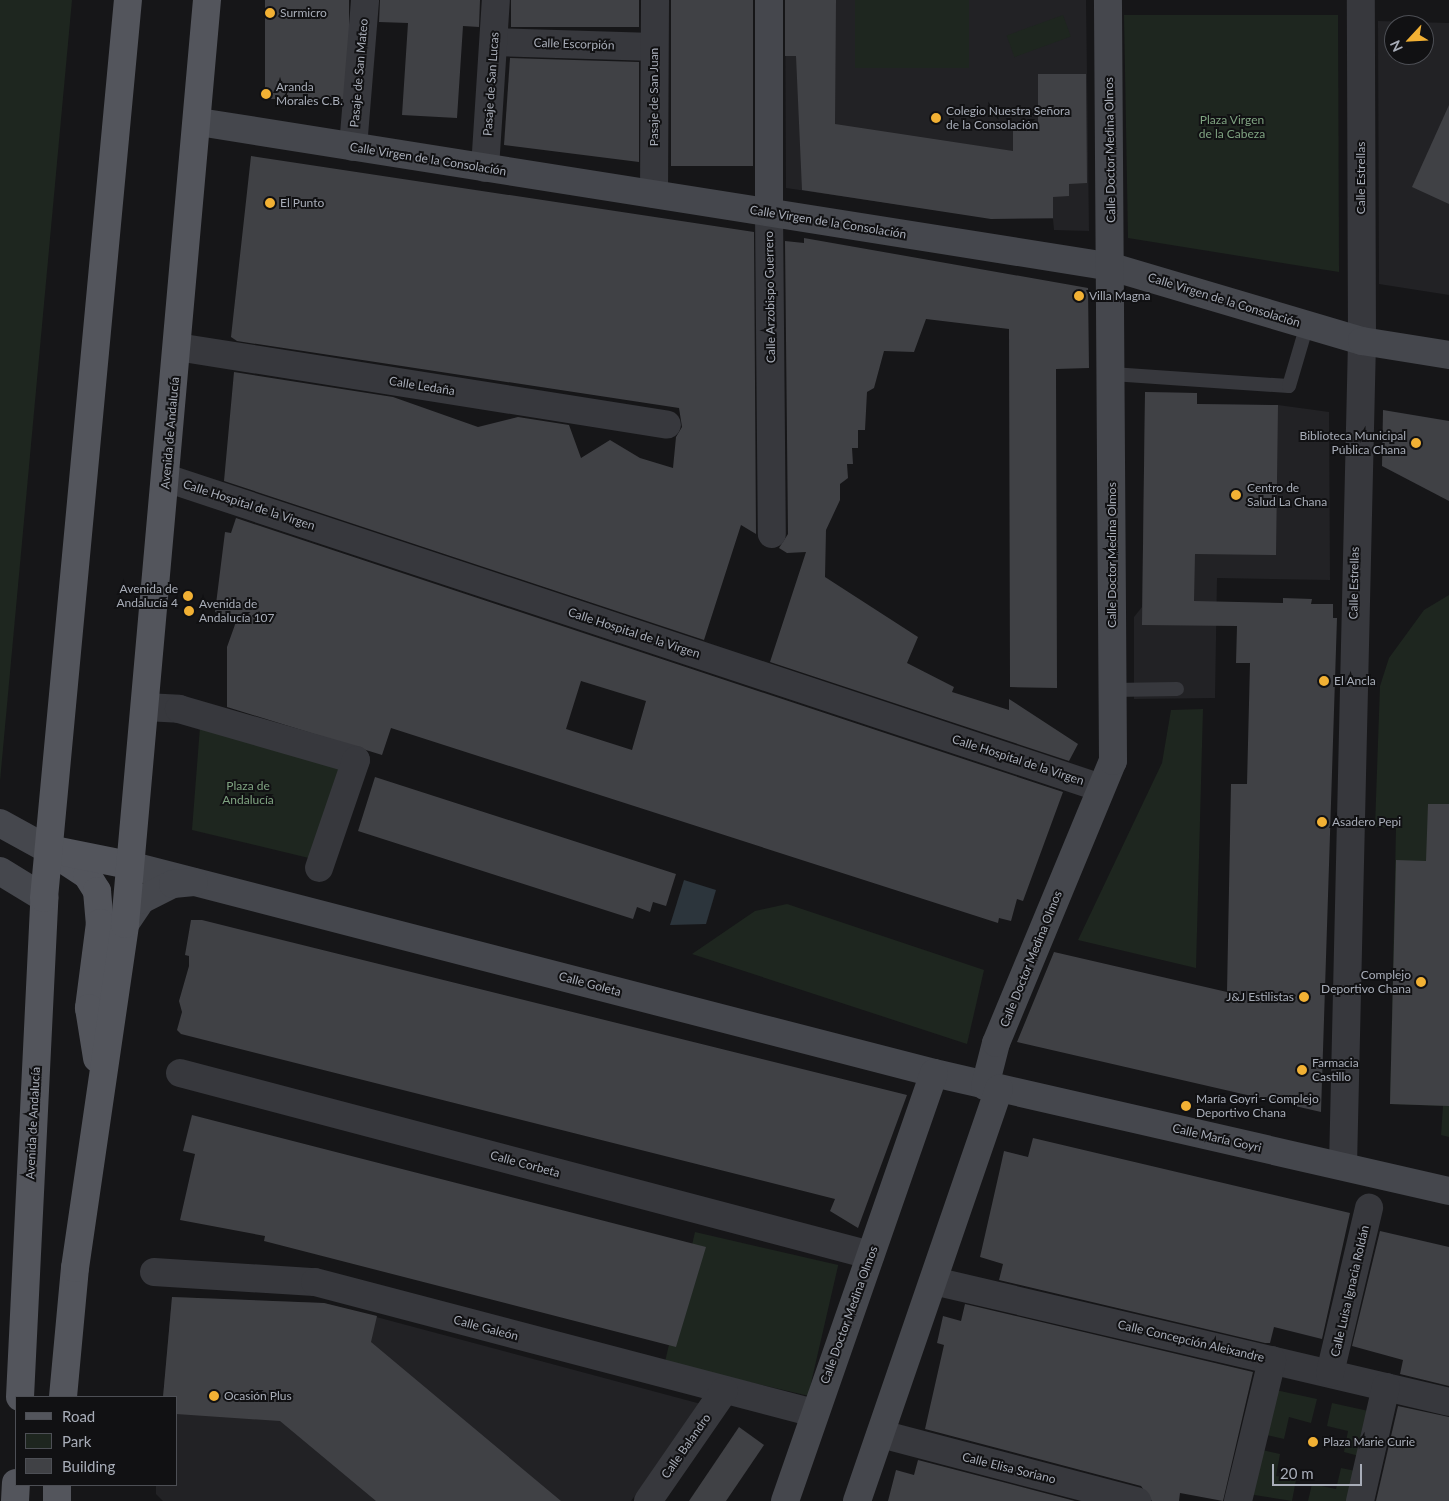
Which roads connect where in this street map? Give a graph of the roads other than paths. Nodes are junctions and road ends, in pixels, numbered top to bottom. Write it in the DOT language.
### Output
graph roads {
  1 [pos="128,0"];
  2 [pos="207,0"];
  3 [pos="365,0"];
  4 [pos="496,0"];
  5 [pos="655,0"];
  6 [pos="769,0"];
  7 [pos="1108,0"];
  8 [pos="1361,0"];
  9 [pos="494,42"];
  10 [pos="654,47"];
  11 [pos="198,122"];
  12 [pos="353,147"];
  13 [pos="485,168"];
  14 [pos="654,194"];
  15 [pos="769,212"];
  16 [pos="1112,267"];
  17 [pos="1307,325"];
  18 [pos="1362,341"];
  19 [pos="178,347"];
  20 [pos="1449,355"];
  21 [pos="1112,374"];
  22 [pos="667,425"];
  23 [pos="166,478"];
  24 [pos="772,534"];
  25 [pos="1177,689"];
  26 [pos="1113,690"];
  27 [pos="145,707"];
  28 [pos="1101,788"];
  29 [pos="0,823"];
  30 [pos="49,850"];
  31 [pos="129,865"];
  32 [pos="319,868"];
  33 [pos="0,872"];
  34 [pos="195,882"];
  35 [pos="44,898"];
  36 [pos="125,924"];
  37 [pos="180,1073"];
  38 [pos="934,1073"];
  39 [pos="992,1088"];
  40 [pos="102,1089"];
  41 [pos="1343,1166"];
  42 [pos="1449,1191"];
  43 [pos="1369,1208"];
  44 [pos="870,1255"];
  45 [pos="154,1272"];
  46 [pos="934,1281"];
  47 [pos="1272,1360"];
  48 [pos="1330,1373"];
  49 [pos="1386,1387"];
  50 [pos="724,1391"];
  51 [pos="20,1396"];
  52 [pos="63,1396"];
  53 [pos="1449,1402"];
  54 [pos="814,1413"];
  55 [pos="881,1434"];
  56 [pos="16,1486"];
  57 [pos="15,1501"];
  58 [pos="648,1501"];
  59 [pos="785,1501"];
  60 [pos="857,1501"];
  61 [pos="1138,1501"];
  62 [pos="1238,1501"];
  63 [pos="1360,1501"];
  1 -- 30 [label="main road, Avenida de Andalucía"];
  2 -- 11 [label="main road, Avenida de Andalucía"];
  3 -- 12 [label="street, Pasaje de San Mateo"];
  4 -- 9 [label="street, Pasaje de San Lucas"];
  5 -- 10 [label="street, Pasaje de San Juan"];
  6 -- 15 [label="main road, Calle Arzobispo Guerrero"];
  7 -- 16 [label="main road, Calle Doctor Medina Olmos"];
  8 -- 18 [label="street, Calle Estrellas"];
  9 -- 10 [label="street, Calle Escorpión"];
  9 -- 13 [label="street, Pasaje de San Lucas"];
  10 -- 14 [label="street, Pasaje de San Juan"];
  11 -- 12 [label="main road, Calle Virgen de la Consolación"];
  11 -- 19 [label="main road, Avenida de Andalucía"];
  12 -- 13 [label="main road, Calle Virgen de la Consolación"];
  13 -- 14 [label="main road, Calle Virgen de la Consolación"];
  14 -- 15 [label="main road, Calle Virgen de la Consolación"];
  15 -- 16 [label="main road, Calle Virgen de la Consolación"];
  15 -- 24 [label="street, Calle Arzobispo Guerrero"];
  16 -- 17 [label="main road, Calle Virgen de la Consolación"];
  16 -- 21 [label="main road, Calle Doctor Medina Olmos"];
  17 -- 18 [label="main road, Calle Virgen de la Consolación"];
  17 -- 21 [label="lane"];
  18 -- 20 [label="main road, Calle Virgen de la Consolación"];
  18 -- 41 [label="street, Calle Estrellas"];
  19 -- 22 [label="street, Calle Ledaña"];
  19 -- 23 [label="main road, Avenida de Andalucía"];
  21 -- 26 [label="main road, Calle Doctor Medina Olmos"];
  23 -- 27 [label="main road, Avenida de Andalucía"];
  23 -- 28 [label="street, Calle Hospital de la Virgen"];
  25 -- 26 [label="lane"];
  26 -- 28 [label="main road, Calle Doctor Medina Olmos"];
  27 -- 31 [label="main road, Avenida de Andalucía"];
  27 -- 32 [label="street"];
  28 -- 39 [label="main road, Calle Doctor Medina Olmos"];
  29 -- 30 [label="main road"];
  30 -- 31 [label="main road"];
  30 -- 35 [label="main road, Avenida de Andalucía"];
  30 -- 40 [label="main road, Avenida de Andalucía"];
  31 -- 34 [label="main road, Calle Goleta"];
  31 -- 36 [label="main road, Avenida de Andalucía"];
  33 -- 35 [label="main road"];
  34 -- 36 [label="main road, Calle Goleta"];
  34 -- 38 [label="main road, Calle Goleta"];
  35 -- 51 [label="main road, Avenida de Andalucía"];
  36 -- 40 [label="main road, Avenida de Andalucía"];
  37 -- 44 [label="street, Calle Corbeta"];
  38 -- 39 [label="main road, Calle Goleta"];
  38 -- 44 [label="main road, Calle Doctor Medina Olmos"];
  39 -- 41 [label="main road, Calle María Goyri"];
  39 -- 46 [label="main road, Calle Doctor Medina Olmos"];
  40 -- 52 [label="main road, Avenida de Andalucía"];
  41 -- 42 [label="main road, Calle María Goyri"];
  43 -- 48 [label="street, Calle Luisa Ignacia Roldán"];
  44 -- 54 [label="main road, Calle Doctor Medina Olmos"];
  45 -- 50 [label="street, Calle Galeón"];
  46 -- 47 [label="street, Calle Concepción Aleixandre"];
  46 -- 55 [label="main road, Calle Doctor Medina Olmos"];
  47 -- 48 [label="street, Calle Concepción Aleixandre"];
  47 -- 62 [label="street"];
  48 -- 49 [label="street, Calle Concepción Aleixandre"];
  49 -- 53 [label="street, Calle Concepción Aleixandre"];
  49 -- 63 [label="street"];
  50 -- 54 [label="street, Calle Galeón"];
  50 -- 58 [label="street, Calle Balandro"];
  54 -- 59 [label="main road, Calle Doctor Medina Olmos"];
  55 -- 60 [label="main road, Calle Doctor Medina Olmos"];
  55 -- 61 [label="street, Calle Elisa Soriano"];
  56 -- 57 [label="main road"];
}
